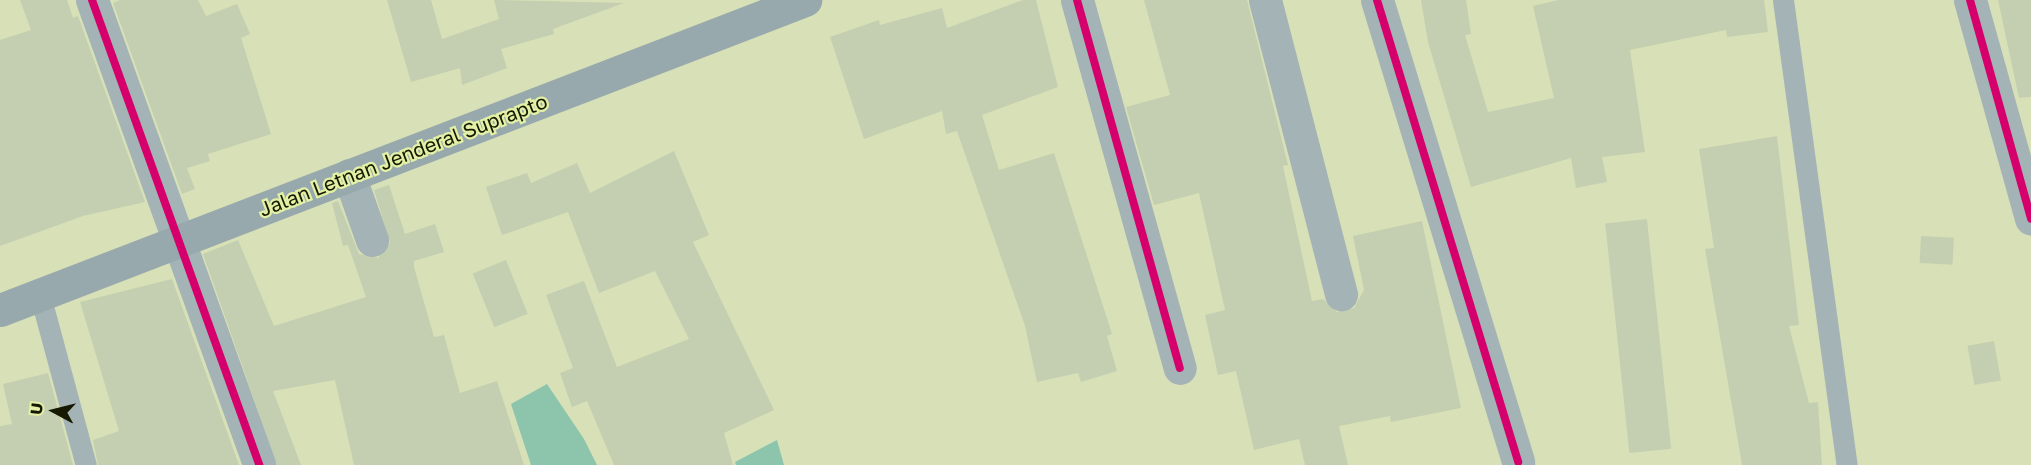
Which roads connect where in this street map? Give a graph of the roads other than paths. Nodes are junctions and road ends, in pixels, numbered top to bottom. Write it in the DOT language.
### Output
graph roads {
  1 [pos="92,0"];
  2 [pos="805,0"];
  3 [pos="1077,0"];
  4 [pos="1265,0"];
  5 [pos="1377,0"];
  6 [pos="1783,0"];
  7 [pos="1970,0"];
  8 [pos="349,175"];
  9 [pos="2031,219"];
  10 [pos="372,240"];
  11 [pos="180,242"];
  12 [pos="1341,294"];
  13 [pos="40,295"];
  14 [pos="0,310"];
  15 [pos="1180,368"];
  16 [pos="1518,462"];
  17 [pos="86,465"];
  18 [pos="259,465"];
  19 [pos="1847,465"];
  1 -- 11 [label="street"];
  2 -- 8 [label="main road, Jalan Letnan Jenderal Suprapto"];
  3 -- 15 [label="street"];
  4 -- 12 [label="street"];
  5 -- 16 [label="street"];
  6 -- 19 [label="lane"];
  7 -- 9 [label="street"];
  8 -- 10 [label="street"];
  8 -- 11 [label="main road, Jalan Letnan Jenderal Suprapto"];
  11 -- 13 [label="main road, Jalan Letnan Jenderal Suprapto"];
  11 -- 18 [label="street"];
  13 -- 14 [label="main road, Jalan Letnan Jenderal Suprapto"];
  13 -- 17 [label="lane"];
}
